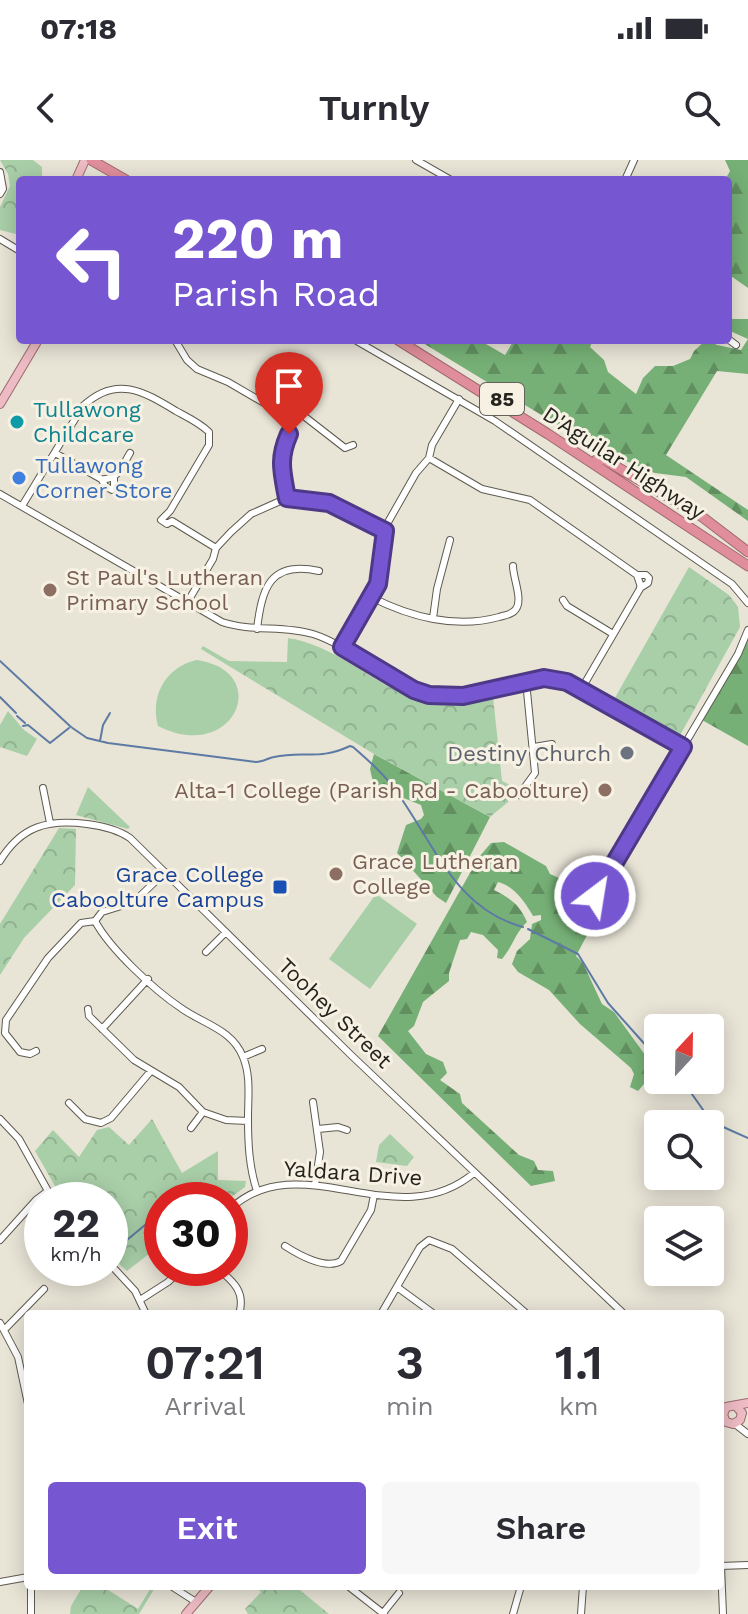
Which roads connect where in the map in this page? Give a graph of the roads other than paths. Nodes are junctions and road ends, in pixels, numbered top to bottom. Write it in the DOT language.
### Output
graph roads {
  1 [pos="91,160"];
  2 [pos="416,160"];
  3 [pos="0,172"];
  4 [pos="119,176"];
  5 [pos="444,176"];
  6 [pos="0,194"];
  7 [pos="732,342"];
  8 [pos="36,344"];
  9 [pos="177,344"];
  10 [pos="362,344"];
  11 [pos="404,344"];
  12 [pos="412,344"];
  13 [pos="736,345"];
  14 [pos="459,399"];
  15 [pos="0,404"];
  16 [pos="289,410"];
  17 [pos="353,445"];
  18 [pos="55,453"];
  19 [pos="130,453"];
  20 [pos="429,458"];
  21 [pos="597,459"];
  22 [pos="0,494"];
  23 [pos="287,498"];
  24 [pos="22,506"];
  25 [pos="385,531"];
  26 [pos="450,540"];
  27 [pos="216,548"];
  28 [pos="748,552"];
  29 [pos="513,566"];
  30 [pos="748,567"];
  31 [pos="319,571"];
  32 [pos="371,597"];
  33 [pos="563,600"];
  34 [pos="187,603"];
  35 [pos="748,603"];
  36 [pos="433,618"];
  37 [pos="257,629"];
  38 [pos="748,630"];
  39 [pos="613,634"];
  40 [pos="342,647"];
  41 [pos="526,681"];
  42 [pos="582,688"];
  43 [pos="552,744"];
  44 [pos="534,747"];
  45 [pos="683,747"];
  46 [pos="43,788"];
  47 [pos="519,795"];
  48 [pos="50,823"];
  49 [pos="0,861"];
  50 [pos="165,872"];
  51 [pos="595,896"];
  52 [pos="95,921"];
  53 [pos="226,932"];
  54 [pos="206,952"];
  55 [pos="148,979"];
  56 [pos="88,1009"];
  57 [pos="102,1029"];
  58 [pos="262,1049"];
  59 [pos="36,1051"];
  60 [pos="243,1057"];
  61 [pos="150,1072"];
  62 [pos="313,1102"];
  63 [pos="69,1103"];
  64 [pos="203,1112"];
  65 [pos="0,1119"];
  66 [pos="248,1121"];
  67 [pos="191,1128"];
  68 [pos="318,1129"];
  69 [pos="347,1130"];
  70 [pos="474,1173"];
  71 [pos="43,1182"];
  72 [pos="315,1185"];
  73 [pos="257,1191"];
  74 [pos="374,1195"];
  75 [pos="248,1197"];
  76 [pos="24,1214"];
  77 [pos="2,1235"];
  78 [pos="285,1246"];
  79 [pos="128,1284"];
  80 [pos="162,1286"];
  81 [pos="235,1286"];
  82 [pos="397,1287"];
  83 [pos="44,1289"];
  84 [pos="140,1300"];
  85 [pos="144,1310"];
  86 [pos="240,1310"];
  87 [pos="383,1310"];
  88 [pos="429,1310"];
  89 [pos="522,1310"];
  90 [pos="620,1310"];
  91 [pos="2,1326"];
  92 [pos="24,1385"];
  93 [pos="731,1414"];
  94 [pos="748,1432"];
  95 [pos="748,1565"];
  96 [pos="724,1566"];
  97 [pos="24,1577"];
  98 [pos="1,1580"];
  99 [pos="31,1590"];
  100 [pos="177,1590"];
  101 [pos="206,1590"];
  102 [pos="353,1590"];
  103 [pos="520,1590"];
  104 [pos="583,1590"];
  105 [pos="722,1590"];
  106 [pos="399,1593"];
  107 [pos="196,1602"];
  108 [pos="31,1614"];
  109 [pos="186,1614"];
  110 [pos="383,1614"];
  111 [pos="513,1614"];
  112 [pos="581,1614"];
  113 [pos="723,1614"];
  1 -- 4 [label="highway"];
  2 -- 5 [label="street"];
  3 -- 6 [label="street"];
  7 -- 13 [label="street"];
  8 -- 15 [label="main road"];
  9 -- 16 [label="street"];
  10 -- 14 [label="street"];
  11 -- 30 [label="highway, D'Aguilar Highway / 85"];
  12 -- 21 [label="highway, D'Aguilar Highway / 85"];
  14 -- 20 [label="street"];
  14 -- 35 [label="street"];
  16 -- 17 [label="street"];
  16 -- 23 [label="street"];
  18 -- 19 [label="street"];
  18 -- 24 [label="street"];
  18 -- 27 [label="street"];
  20 -- 25 [label="street"];
  20 -- 39 [label="street"];
  21 -- 28 [label="highway"];
  21 -- 30 [label="highway, D'Aguilar Highway / 85"];
  22 -- 24 [label="street"];
  23 -- 25 [label="street"];
  23 -- 27 [label="street"];
  24 -- 34 [label="street"];
  25 -- 32 [label="street"];
  26 -- 36 [label="street"];
  27 -- 34 [label="street"];
  29 -- 36 [label="street"];
  31 -- 37 [label="street"];
  32 -- 36 [label="street"];
  32 -- 40 [label="street"];
  33 -- 39 [label="street"];
  34 -- 37 [label="street"];
  37 -- 40 [label="street"];
  38 -- 45 [label="street"];
  39 -- 42 [label="street"];
  40 -- 41 [label="street"];
  41 -- 42 [label="street"];
  41 -- 44 [label="street"];
  42 -- 45 [label="street"];
  43 -- 44 [label="street"];
  44 -- 47 [label="street"];
  45 -- 51 [label="street"];
  46 -- 48 [label="street"];
  48 -- 49 [label="street"];
  48 -- 50 [label="street, Toohey Street"];
  50 -- 52 [label="street"];
  50 -- 53 [label="street, Toohey Street"];
  52 -- 55 [label="street"];
  52 -- 59 [label="street"];
  53 -- 54 [label="street"];
  53 -- 70 [label="street, Toohey Street"];
  55 -- 57 [label="street"];
  55 -- 60 [label="street"];
  56 -- 57 [label="street"];
  57 -- 61 [label="street"];
  58 -- 60 [label="street"];
  60 -- 66 [label="street"];
  61 -- 63 [label="street"];
  61 -- 64 [label="street"];
  62 -- 68 [label="street"];
  64 -- 66 [label="street"];
  64 -- 67 [label="street"];
  65 -- 71 [label="street"];
  66 -- 73 [label="street"];
  68 -- 69 [label="street"];
  68 -- 72 [label="street"];
  70 -- 74 [label="street, Yaldara Drive"];
  70 -- 90 [label="street, Toohey Street"];
  72 -- 73 [label="street, Yaldara Drive"];
  72 -- 74 [label="street, Yaldara Drive"];
  73 -- 75 [label="street, Yaldara Drive"];
  74 -- 78 [label="street"];
  76 -- 77 [label="street"];
  79 -- 84 [label="street"];
  80 -- 84 [label="street"];
  81 -- 86 [label="street"];
  82 -- 87 [label="street"];
  82 -- 88 [label="street"];
  82 -- 89 [label="street"];
  83 -- 91 [label="street"];
  84 -- 85 [label="street"];
  91 -- 92 [label="street"];
  93 -- 94 [label="street"];
  95 -- 96 [label="street"];
  97 -- 98 [label="street"];
  99 -- 108 [label="street"];
  100 -- 107 [label="street"];
  101 -- 107 [label="main road"];
  102 -- 110 [label="street"];
  103 -- 111 [label="street"];
  104 -- 112 [label="street"];
  105 -- 113 [label="street"];
  106 -- 110 [label="street"];
  107 -- 109 [label="main road"];
}
